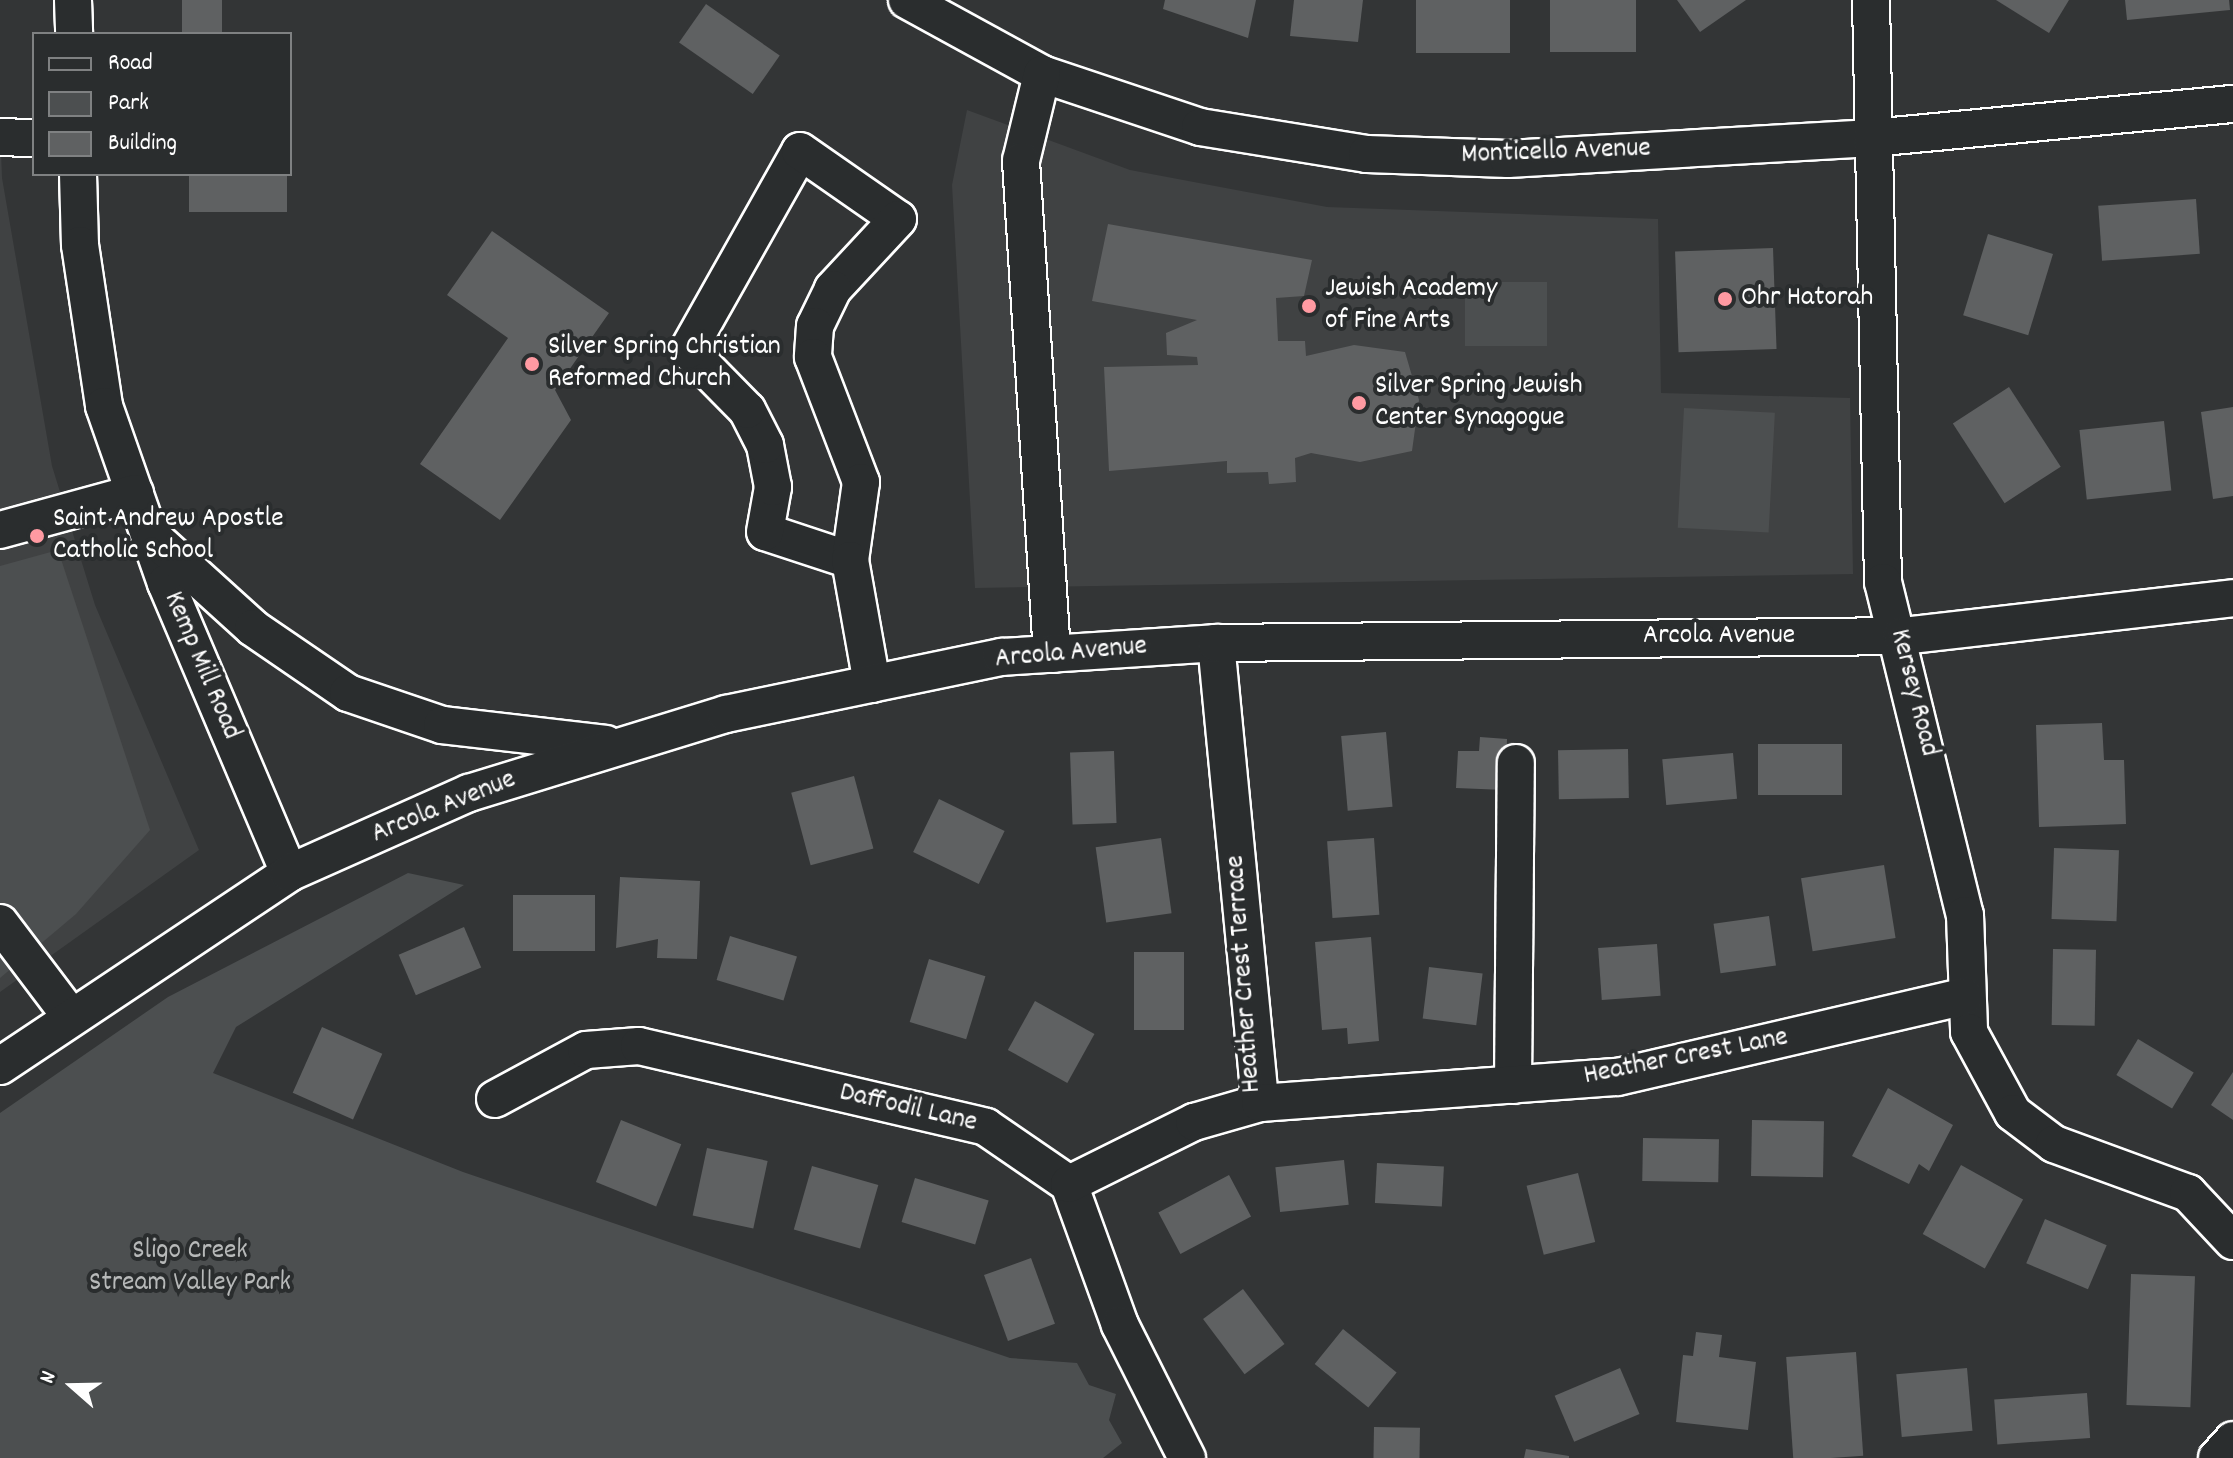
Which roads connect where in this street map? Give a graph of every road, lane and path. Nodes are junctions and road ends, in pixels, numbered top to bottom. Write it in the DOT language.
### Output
graph roads {
  1 [pos="73,0"];
  2 [pos="907,0"];
  3 [pos="1871,0"];
  4 [pos="74,32"];
  5 [pos="1042,74"];
  6 [pos="2233,104"];
  7 [pos="0,137"];
  8 [pos="32,138"];
  9 [pos="1872,138"];
  10 [pos="78,176"];
  11 [pos="135,493"];
  12 [pos="0,530"];
  13 [pos="148,532"];
  14 [pos="850,560"];
  15 [pos="2233,598"];
  16 [pos="1902,636"];
  17 [pos="1216,643"];
  18 [pos="1052,654"];
  19 [pos="872,684"];
  20 [pos="620,746"];
  21 [pos="1516,763"];
  22 [pos="289,873"];
  23 [pos="0,923"];
  24 [pos="1965,996"];
  25 [pos="71,1017"];
  26 [pos="0,1066"];
  27 [pos="1513,1085"];
  28 [pos="495,1099"];
  29 [pos="1260,1103"];
  30 [pos="1069,1184"];
  31 [pos="2233,1241"];
  32 [pos="2233,1440"];
  33 [pos="1187,1458"];
  34 [pos="2217,1458"];
  1 -- 4 [label="street"];
  2 -- 5 [label="street, Monticello Avenue"];
  3 -- 9 [label="street, Kersey Road"];
  5 -- 9 [label="street, Monticello Avenue"];
  5 -- 18 [label="street"];
  6 -- 9 [label="street, Monticello Avenue"];
  7 -- 8 [label="street"];
  9 -- 16 [label="street, Kersey Road"];
  10 -- 11 [label="street, Kemp Mill Road"];
  11 -- 12 [label="street"];
  11 -- 13 [label="street, Kemp Mill Road"];
  13 -- 20 [label="street"];
  13 -- 22 [label="street, Kemp Mill Road"];
  14 -- 14 [label="street"];
  14 -- 19 [label="street"];
  15 -- 16 [label="street, Arcola Avenue"];
  16 -- 17 [label="street, Arcola Avenue"];
  16 -- 24 [label="street, Kersey Road"];
  17 -- 18 [label="street, Arcola Avenue"];
  17 -- 29 [label="street, Heather Crest Terrace"];
  18 -- 19 [label="street, Arcola Avenue"];
  19 -- 20 [label="street, Arcola Avenue"];
  20 -- 22 [label="street, Arcola Avenue"];
  21 -- 27 [label="street"];
  22 -- 25 [label="street, Arcola Avenue"];
  23 -- 25 [label="street"];
  24 -- 27 [label="street, Heather Crest Lane"];
  24 -- 31 [label="street, Kersey Road"];
  25 -- 26 [label="street, Arcola Avenue"];
  27 -- 29 [label="street, Heather Crest Lane"];
  28 -- 30 [label="street, Daffodil Lane"];
  29 -- 30 [label="street, Heather Crest Terrace"];
  30 -- 33 [label="street"];
  32 -- 34 [label="street"];
}
